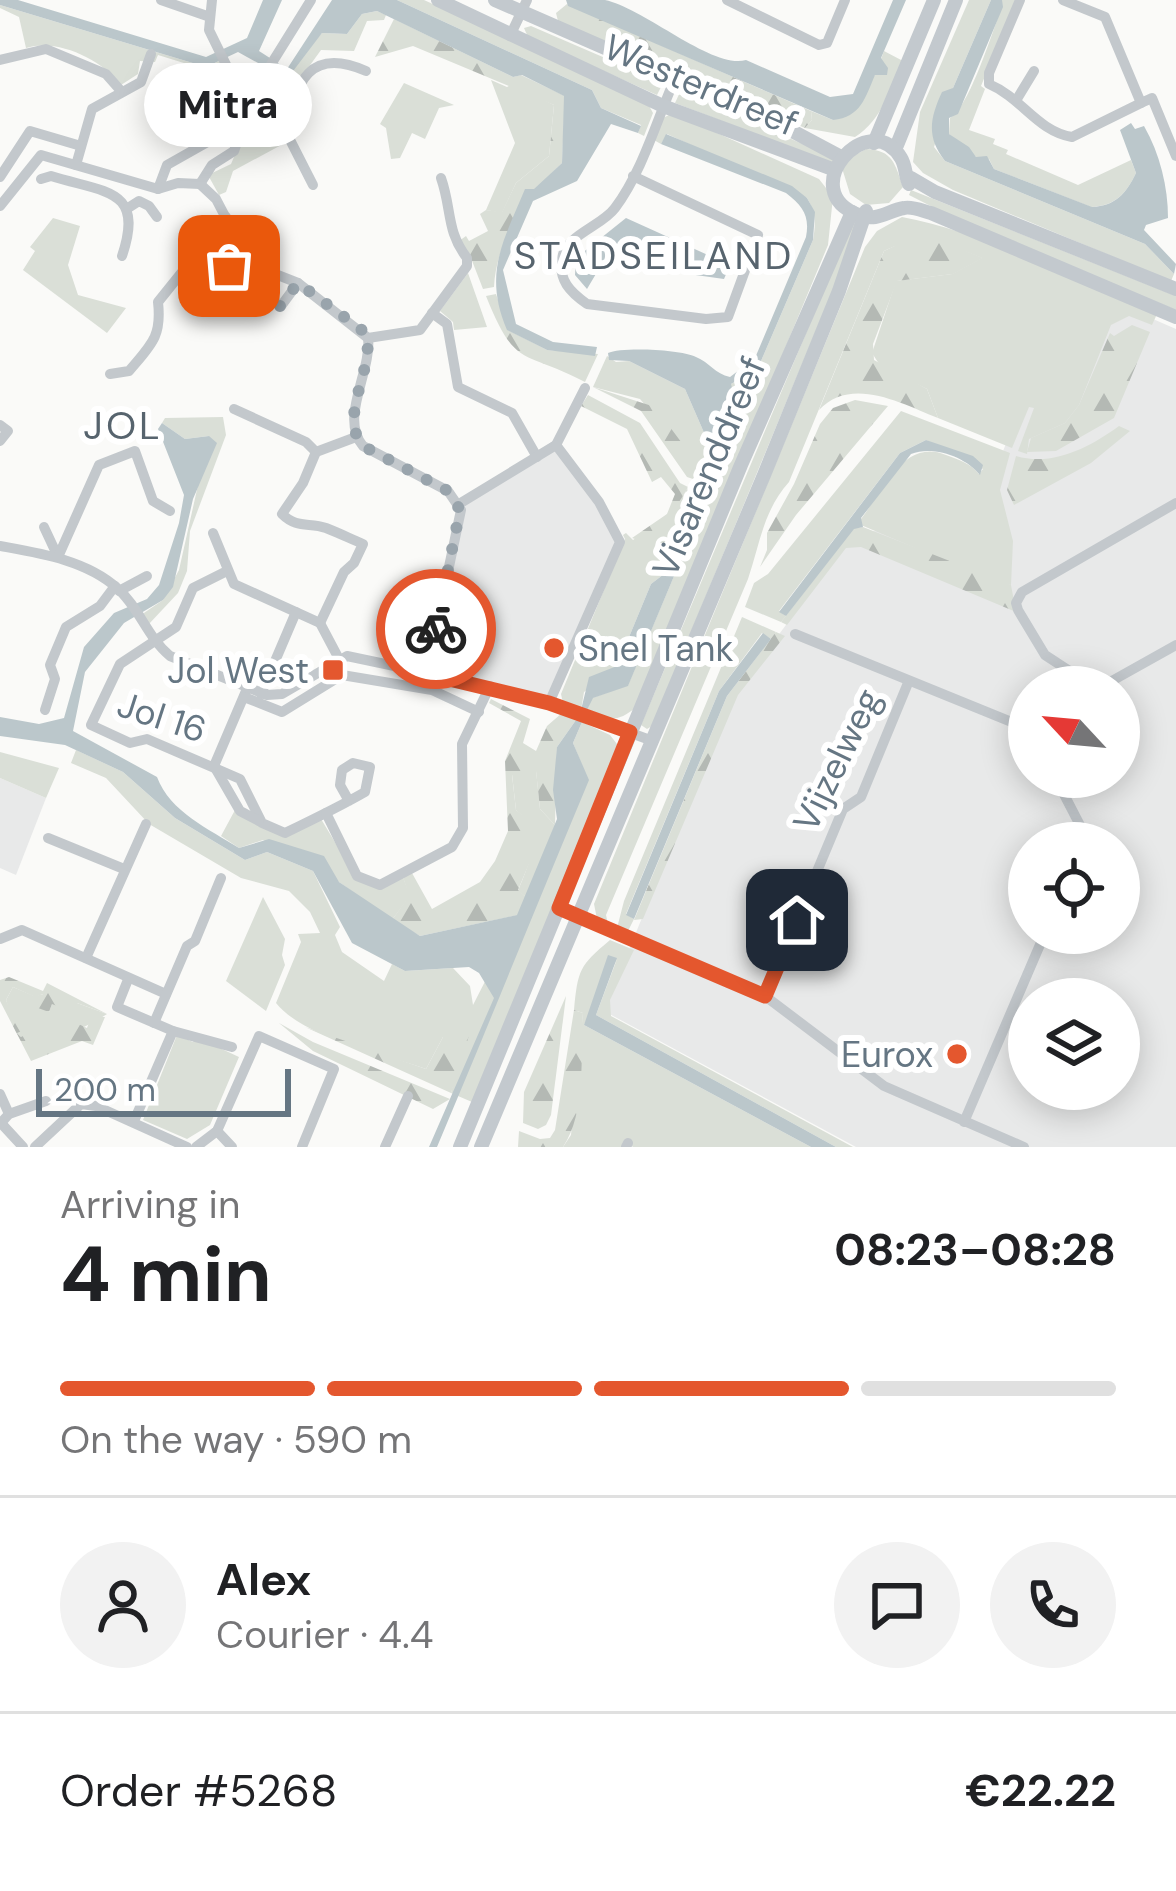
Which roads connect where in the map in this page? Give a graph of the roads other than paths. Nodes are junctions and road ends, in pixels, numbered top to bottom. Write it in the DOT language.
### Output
graph roads {
  1 [pos="161,0"];
  2 [pos="212,0"];
  3 [pos="311,0"];
  4 [pos="438,0"];
  5 [pos="495,0"];
  6 [pos="728,0"];
  7 [pos="770,0"];
  8 [pos="845,0"];
  9 [pos="934,0"];
  10 [pos="956,0"];
  11 [pos="1020,0"];
  12 [pos="1064,0"];
  13 [pos="524,6"];
  14 [pos="763,16"];
  15 [pos="210,17"];
  16 [pos="510,36"];
  17 [pos="151,54"];
  18 [pos="0,60"];
  19 [pos="366,71"];
  20 [pos="1034,71"];
  21 [pos="674,81"];
  22 [pos="236,82"];
  23 [pos="255,90"];
  24 [pos="121,91"];
  25 [pos="1017,99"];
  26 [pos="293,104"];
  27 [pos="1141,104"];
  28 [pos="663,106"];
  29 [pos="875,140"];
  30 [pos="897,145"];
  31 [pos="81,146"];
  32 [pos="1176,156"];
  33 [pos="838,163"];
  34 [pos="76,165"];
  35 [pos="632,176"];
  36 [pos="0,178"];
  37 [pos="125,178"];
  38 [pos="441,178"];
  39 [pos="41,179"];
  40 [pos="910,181"];
  41 [pos="200,184"];
  42 [pos="314,185"];
  43 [pos="14,189"];
  44 [pos="158,189"];
  45 [pos="124,203"];
  46 [pos="903,204"];
  47 [pos="0,206"];
  48 [pos="860,213"];
  49 [pos="226,217"];
  50 [pos="157,218"];
  51 [pos="203,246"];
  52 [pos="122,256"];
  53 [pos="298,283"];
  54 [pos="1176,289"];
  55 [pos="432,313"];
  56 [pos="1176,316"];
  57 [pos="368,338"];
  58 [pos="110,374"];
  59 [pos="585,388"];
  60 [pos="234,409"];
  61 [pos="0,424"];
  62 [pos="356,437"];
  63 [pos="0,441"];
  64 [pos="556,445"];
  65 [pos="101,451"];
  66 [pos="316,452"];
  67 [pos="537,457"];
  68 [pos="113,461"];
  69 [pos="1176,503"];
  70 [pos="459,504"];
  71 [pos="170,511"];
  72 [pos="44,527"];
  73 [pos="212,533"];
  74 [pos="0,546"];
  75 [pos="58,557"];
  76 [pos="227,572"];
  77 [pos="147,576"];
  78 [pos="117,588"];
  79 [pos="296,613"];
  80 [pos="320,623"];
  81 [pos="796,634"];
  82 [pos="155,641"];
  83 [pos="1176,645"];
  84 [pos="339,659"];
  85 [pos="425,662"];
  86 [pos="390,666"];
  87 [pos="1062,666"];
  88 [pos="1138,666"];
  89 [pos="390,681"];
  90 [pos="908,683"];
  91 [pos="490,686"];
  92 [pos="245,693"];
  93 [pos="261,694"];
  94 [pos="549,703"];
  95 [pos="45,710"];
  96 [pos="479,712"];
  97 [pos="1008,721"];
  98 [pos="630,732"];
  99 [pos="650,740"];
  100 [pos="214,766"];
  101 [pos="349,801"];
  102 [pos="326,813"];
  103 [pos="146,824"];
  104 [pos="48,838"];
  105 [pos="124,869"];
  106 [pos="221,878"];
  107 [pos="559,908"];
  108 [pos="579,916"];
  109 [pos="0,939"];
  110 [pos="1036,954"];
  111 [pos="86,958"];
  112 [pos="127,982"];
  113 [pos="166,994"];
  114 [pos="765,996"];
  115 [pos="154,1023"];
  116 [pos="173,1031"];
  117 [pos="232,1047"];
  118 [pos="0,1094"];
  119 [pos="408,1096"];
  120 [pos="46,1101"];
  121 [pos="3,1120"];
  122 [pos="134,1121"];
  123 [pos="964,1122"];
  124 [pos="218,1131"];
  125 [pos="23,1147"];
  126 [pos="34,1147"];
  127 [pos="192,1147"];
  128 [pos="232,1147"];
  129 [pos="302,1147"];
  130 [pos="385,1147"];
  131 [pos="460,1147"];
  132 [pos="481,1147"];
  133 [pos="1024,1147"];
  1 -- 15 [label="street"];
  2 -- 15 [label="street"];
  3 -- 23 [label="street"];
  4 -- 16 [label="main road, Westerdreef"];
  5 -- 13 [label="main road, Westerdreef"];
  6 -- 14 [label="street"];
  7 -- 14 [label="street"];
  8 -- 14 [label="street"];
  9 -- 29 [label="main road"];
  10 -- 30 [label="main road"];
  11 -- 25 [label="street"];
  12 -- 27 [label="street"];
  13 -- 16 [label="street"];
  13 -- 21 [label="main road, Westerdreef"];
  15 -- 22 [label="street"];
  16 -- 28 [label="main road, Westerdreef"];
  17 -- 24 [label="street"];
  18 -- 24 [label="street"];
  19 -- 26 [label="street"];
  20 -- 25 [label="street"];
  21 -- 28 [label="street"];
  21 -- 33 [label="main road, Westerdreef"];
  22 -- 23 [label="street"];
  22 -- 44 [label="street"];
  23 -- 26 [label="street"];
  23 -- 41 [label="street"];
  24 -- 31 [label="street"];
  25 -- 27 [label="street"];
  26 -- 42 [label="street"];
  27 -- 32 [label="street"];
  28 -- 33 [label="main road, Westerdreef"];
  28 -- 35 [label="street"];
  29 -- 30 [label="main road"];
  29 -- 33 [label="main road"];
  29 -- 40 [label="main road"];
  30 -- 40 [label="main road"];
  31 -- 34 [label="street"];
  31 -- 36 [label="street"];
  33 -- 48 [label="main road"];
  34 -- 37 [label="street"];
  34 -- 43 [label="street"];
  35 -- 35 [label="street"];
  36 -- 43 [label="street"];
  37 -- 44 [label="street"];
  37 -- 45 [label="street"];
  38 -- 55 [label="street"];
  39 -- 45 [label="street"];
  40 -- 46 [label="main road"];
  40 -- 54 [label="main road"];
  41 -- 44 [label="street"];
  41 -- 49 [label="street"];
  43 -- 47 [label="street"];
  45 -- 50 [label="street"];
  45 -- 52 [label="street"];
  46 -- 48 [label="main road"];
  46 -- 56 [label="main road"];
  48 -- 98 [label="main road, Visarenddreef"];
  48 -- 99 [label="main road, Visarenddreef"];
  49 -- 51 [label="street"];
  49 -- 53 [label="street"];
  51 -- 53 [label="street"];
  51 -- 58 [label="street"];
  53 -- 57 [label="street"];
  55 -- 57 [label="street"];
  55 -- 67 [label="street"];
  57 -- 62 [label="street"];
  59 -- 64 [label="street"];
  60 -- 66 [label="street"];
  61 -- 63 [label="street"];
  62 -- 66 [label="street"];
  62 -- 70 [label="street"];
  64 -- 67 [label="street"];
  64 -- 94 [label="street"];
  65 -- 68 [label="street"];
  66 -- 80 [label="street"];
  67 -- 70 [label="street"];
  68 -- 71 [label="street"];
  68 -- 75 [label="street"];
  69 -- 87 [label="street"];
  70 -- 85 [label="street"];
  72 -- 75 [label="street"];
  73 -- 76 [label="street"];
  74 -- 75 [label="street"];
  75 -- 78 [label="street"];
  76 -- 79 [label="street"];
  76 -- 82 [label="street"];
  77 -- 78 [label="street"];
  78 -- 82 [label="street"];
  78 -- 95 [label="street"];
  79 -- 80 [label="street"];
  79 -- 93 [label="street"];
  80 -- 84 [label="street"];
  81 -- 90 [label="street, Vijzelweg"];
  82 -- 92 [label="street"];
  82 -- 100 [label="street, Jol 16"];
  83 -- 88 [label="street"];
  84 -- 86 [label="street"];
  84 -- 93 [label="street"];
  85 -- 86 [label="street"];
  85 -- 91 [label="street"];
  86 -- 89 [label="street"];
  89 -- 92 [label="street"];
  89 -- 96 [label="street"];
  90 -- 97 [label="street, Vijzelweg"];
  90 -- 114 [label="street, Vijzelweg"];
  91 -- 94 [label="street"];
  91 -- 96 [label="street"];
  92 -- 93 [label="street"];
  92 -- 100 [label="street, Jol 16"];
  94 -- 98 [label="street"];
  96 -- 102 [label="street"];
  98 -- 99 [label="street"];
  98 -- 107 [label="main road, Visarenddreef"];
  99 -- 108 [label="main road, Visarenddreef"];
  100 -- 102 [label="street, Jol 16"];
  101 -- 102 [label="street, Jol 16"];
  103 -- 105 [label="street"];
  104 -- 105 [label="street"];
  105 -- 111 [label="street"];
  106 -- 113 [label="street"];
  107 -- 108 [label="street"];
  107 -- 131 [label="main road, Visarenddreef"];
  108 -- 114 [label="street"];
  108 -- 132 [label="main road, Visarenddreef"];
  109 -- 111 [label="street"];
  110 -- 123 [label="street"];
  111 -- 113 [label="street"];
  112 -- 115 [label="street"];
  113 -- 115 [label="street"];
  114 -- 123 [label="street"];
  115 -- 116 [label="street"];
  116 -- 117 [label="street"];
  116 -- 122 [label="street"];
  118 -- 121 [label="street"];
  119 -- 130 [label="street"];
  120 -- 121 [label="street"];
  121 -- 125 [label="street"];
  122 -- 126 [label="street"];
  122 -- 127 [label="street"];
  123 -- 133 [label="street"];
  124 -- 127 [label="street"];
  124 -- 128 [label="street"];
  124 -- 129 [label="street"];
}
